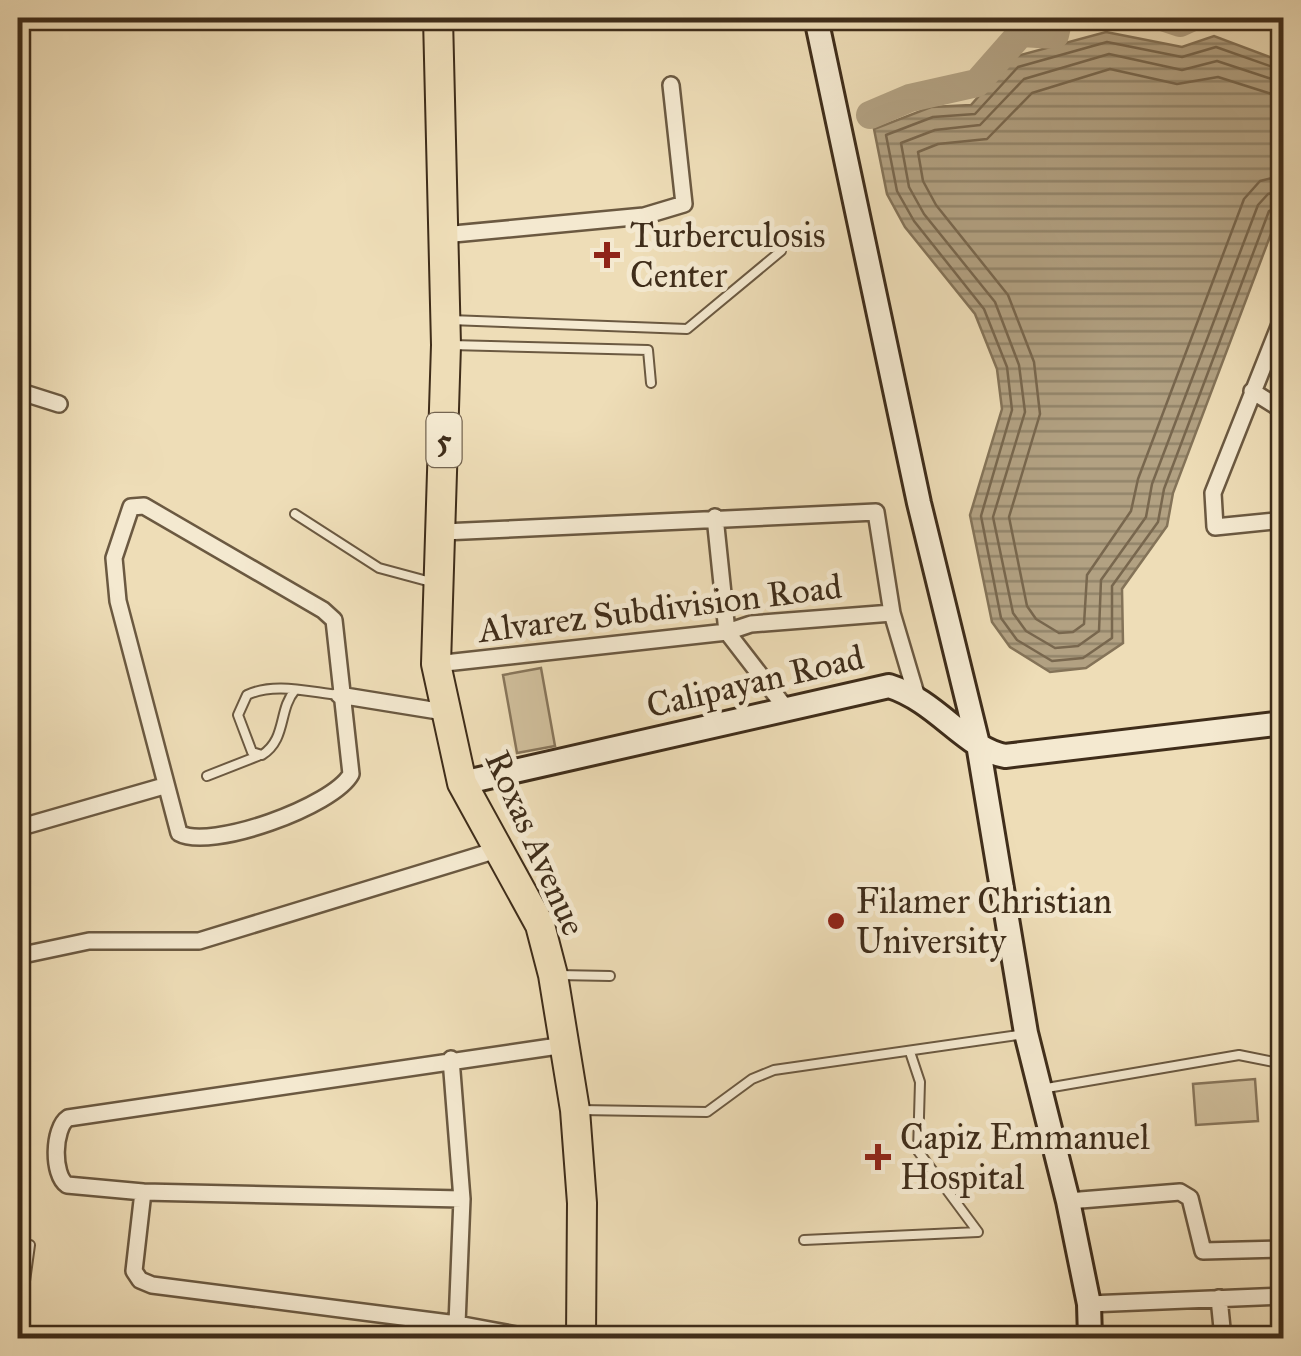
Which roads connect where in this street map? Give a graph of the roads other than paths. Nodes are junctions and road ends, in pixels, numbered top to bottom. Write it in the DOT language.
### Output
graph roads {
  1 [pos="438,18"];
  2 [pos="816,18"];
  3 [pos="927,18"];
  4 [pos="936,18"];
  5 [pos="671,85"];
  6 [pos="443,235"];
  7 [pos="780,251"];
  8 [pos="1284,314"];
  9 [pos="446,332"];
  10 [pos="1280,333"];
  11 [pos="651,383"];
  12 [pos="1252,390"];
  13 [pos="18,391"];
  14 [pos="60,404"];
  15 [pos="1284,411"];
  16 [pos="295,514"];
  17 [pos="715,518"];
  18 [pos="1284,520"];
  19 [pos="442,532"];
  20 [pos="440,584"];
  21 [pos="892,613"];
  22 [pos="726,632"];
  23 [pos="436,664"];
  24 [pos="295,690"];
  25 [pos="916,694"];
  26 [pos="339,695"];
  27 [pos="788,710"];
  28 [pos="444,712"];
  29 [pos="1284,723"];
  30 [pos="978,744"];
  31 [pos="258,756"];
  32 [pos="207,776"];
  33 [pos="462,784"];
  34 [pos="164,786"];
  35 [pos="18,828"];
  36 [pos="500,849"];
  37 [pos="18,956"];
  38 [pos="553,974"];
  39 [pos="610,976"];
  40 [pos="1026,1034"];
  41 [pos="565,1045"];
  42 [pos="910,1052"];
  43 [pos="451,1060"];
  44 [pos="1284,1064"];
  45 [pos="1042,1089"];
  46 [pos="575,1110"];
  47 [pos="143,1192"];
  48 [pos="462,1199"];
  49 [pos="1068,1201"];
  50 [pos="804,1240"];
  51 [pos="30,1245"];
  52 [pos="1284,1249"];
  53 [pos="1284,1296"];
  54 [pos="1219,1298"];
  55 [pos="1089,1304"];
  56 [pos="457,1324"];
  57 [pos="18,1332"];
  58 [pos="533,1338"];
  59 [pos="581,1338"];
  60 [pos="1090,1338"];
  61 [pos="1222,1338"];
  1 -- 6 [label="highway, Roxas Avenue / 5"];
  2 -- 30 [label="street"];
  3 -- 4 [label="lane"];
  5 -- 6 [label="street"];
  6 -- 9 [label="highway, Roxas Avenue / 5"];
  7 -- 9 [label="lane"];
  8 -- 10 [label="street"];
  9 -- 11 [label="lane"];
  9 -- 19 [label="highway, Roxas Avenue / 5"];
  10 -- 12 [label="street"];
  12 -- 15 [label="street"];
  12 -- 18 [label="street"];
  13 -- 14 [label="street"];
  16 -- 20 [label="lane"];
  17 -- 19 [label="street"];
  17 -- 21 [label="street"];
  17 -- 22 [label="street"];
  19 -- 20 [label="highway, Roxas Avenue / 5"];
  20 -- 23 [label="highway, Roxas Avenue / 5"];
  21 -- 22 [label="street, Alvarez Subdivision Road"];
  21 -- 25 [label="street"];
  22 -- 23 [label="street, Alvarez Subdivision Road"];
  22 -- 27 [label="street"];
  23 -- 28 [label="highway, Roxas Avenue / 5"];
  24 -- 26 [label="lane"];
  24 -- 31 [label="lane"];
  24 -- 31 [label="lane"];
  25 -- 27 [label="street, Calipayan Road"];
  25 -- 30 [label="street, Calipayan Road"];
  26 -- 28 [label="street"];
  26 -- 34 [label="street"];
  26 -- 34 [label="street"];
  27 -- 33 [label="street, Calipayan Road"];
  28 -- 33 [label="highway, Roxas Avenue / 5"];
  29 -- 30 [label="street, Calipayan Road"];
  30 -- 40 [label="street"];
  31 -- 32 [label="lane"];
  33 -- 36 [label="highway, Roxas Avenue / 5"];
  34 -- 35 [label="street"];
  36 -- 37 [label="street"];
  36 -- 38 [label="highway, Roxas Avenue / 5"];
  38 -- 39 [label="lane"];
  38 -- 41 [label="highway, Roxas Avenue / 5"];
  40 -- 42 [label="lane"];
  40 -- 45 [label="street"];
  41 -- 43 [label="street"];
  41 -- 46 [label="highway, Roxas Avenue / 5"];
  42 -- 46 [label="lane"];
  42 -- 50 [label="lane"];
  43 -- 47 [label="street"];
  43 -- 48 [label="street"];
  44 -- 45 [label="lane"];
  45 -- 49 [label="street"];
  46 -- 59 [label="highway, Roxas Avenue / 5"];
  47 -- 48 [label="street"];
  47 -- 56 [label="street"];
  48 -- 56 [label="street"];
  49 -- 52 [label="street"];
  49 -- 55 [label="street"];
  51 -- 57 [label="lane"];
  53 -- 54 [label="street"];
  54 -- 55 [label="street"];
  54 -- 61 [label="street"];
  55 -- 60 [label="street"];
  56 -- 58 [label="street"];
}
